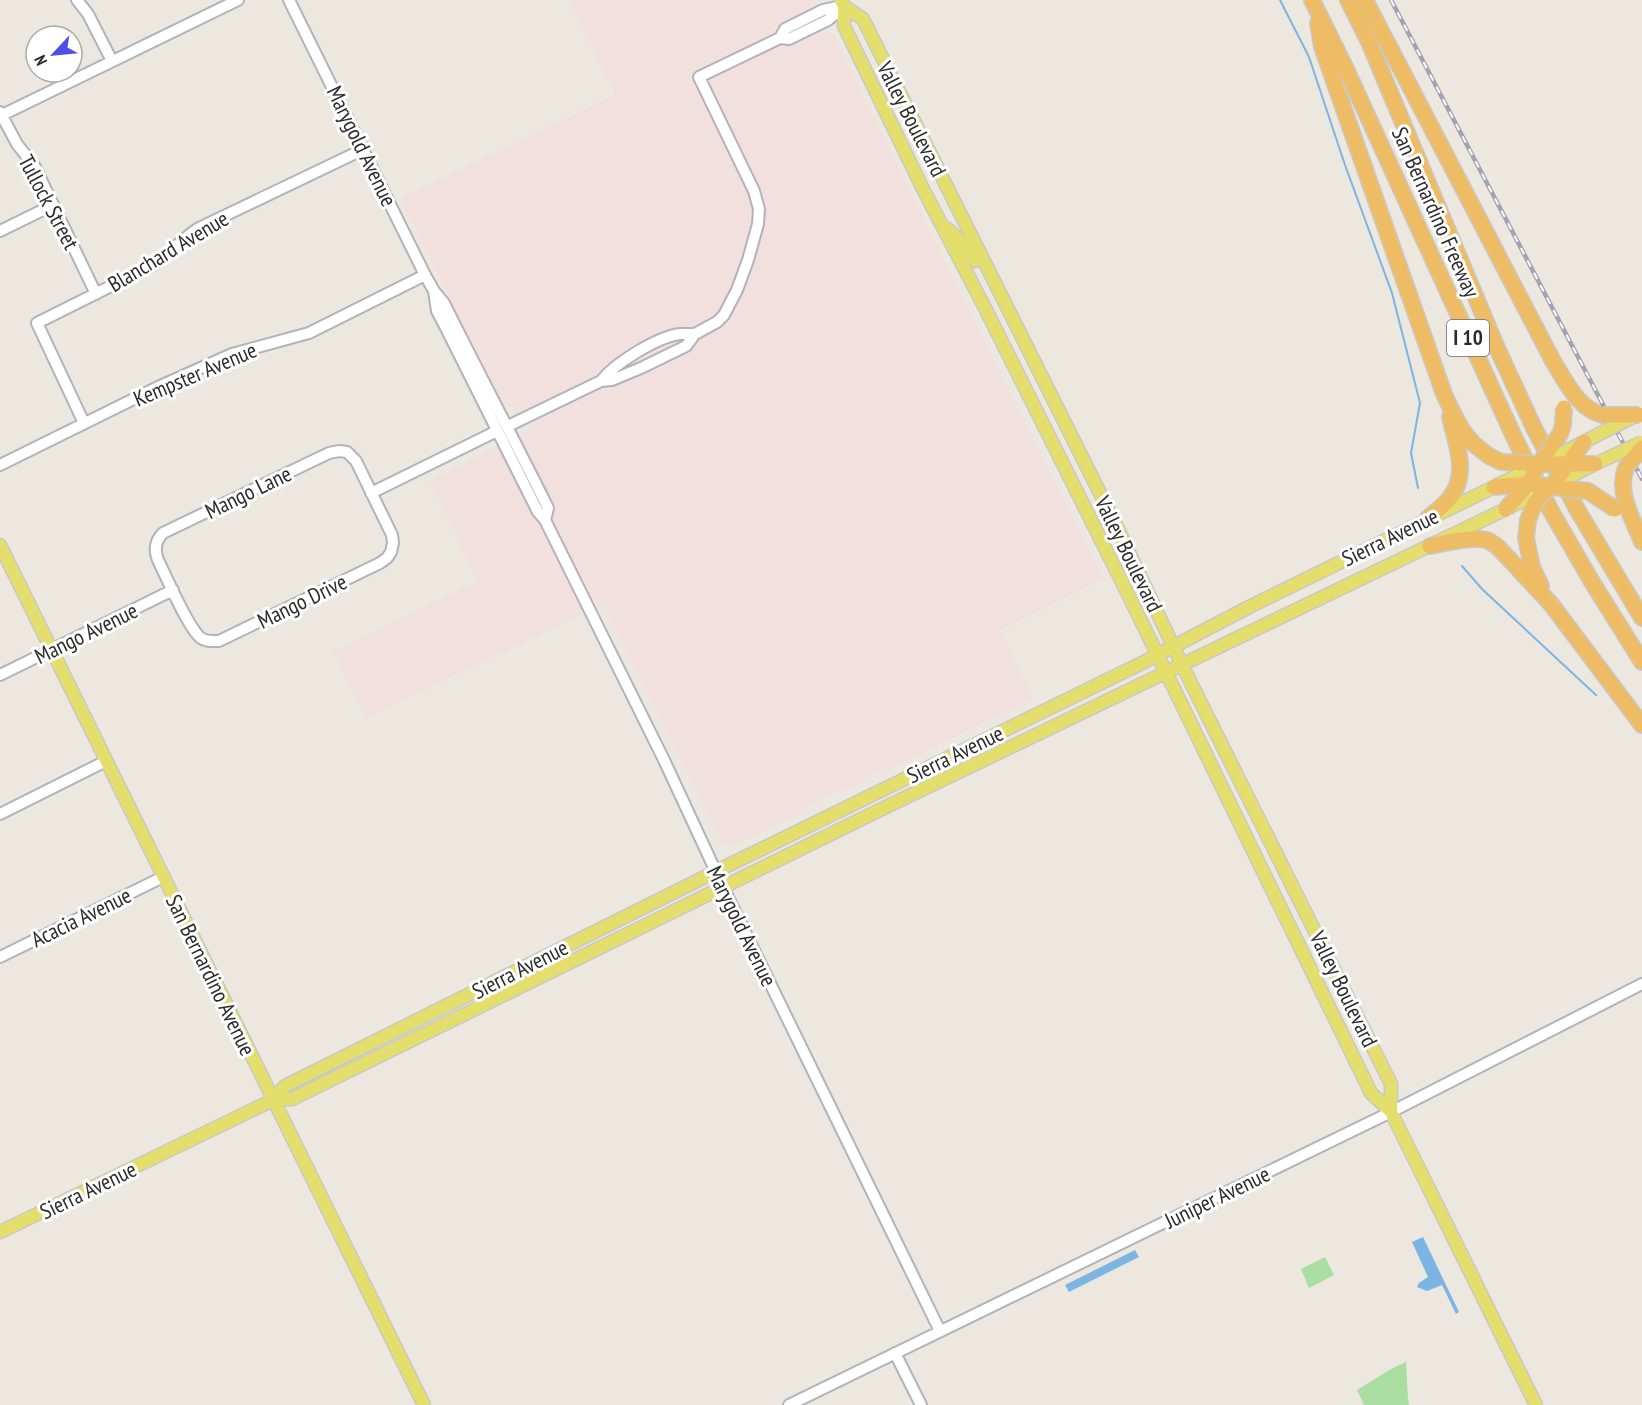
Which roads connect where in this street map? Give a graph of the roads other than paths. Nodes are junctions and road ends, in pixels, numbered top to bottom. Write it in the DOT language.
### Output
graph roads {
  1 [pos="77,0"];
  2 [pos="238,0"];
  3 [pos="289,0"];
  4 [pos="1348,0"];
  5 [pos="1365,0"];
  6 [pos="1313,1"];
  7 [pos="842,3"];
  8 [pos="112,61"];
  9 [pos="0,114"];
  10 [pos="363,148"];
  11 [pos="53,205"];
  12 [pos="939,219"];
  13 [pos="0,231"];
  14 [pos="988,270"];
  15 [pos="425,275"];
  16 [pos="434,291"];
  17 [pos="96,294"];
  18 [pos="446,328"];
  19 [pos="694,334"];
  20 [pos="662,340"];
  21 [pos="1554,363"];
  22 [pos="641,368"];
  23 [pos="601,381"];
  24 [pos="1444,394"];
  25 [pos="1640,414"];
  26 [pos="84,423"];
  27 [pos="508,426"];
  28 [pos="497,431"];
  29 [pos="1584,442"];
  30 [pos="1642,442"];
  31 [pos="1642,448"];
  32 [pos="1625,459"];
  33 [pos="1539,464"];
  34 [pos="1595,464"];
  35 [pos="0,465"];
  36 [pos="1566,465"];
  37 [pos="1528,484"];
  38 [pos="1494,487"];
  39 [pos="1551,487"];
  40 [pos="371,493"];
  41 [pos="1506,509"];
  42 [pos="1428,519"];
  43 [pos="545,520"];
  44 [pos="1642,542"];
  45 [pos="0,544"];
  46 [pos="1430,546"];
  47 [pos="173,590"];
  48 [pos="1551,604"];
  49 [pos="1642,618"];
  50 [pos="1173,646"];
  51 [pos="52,649"];
  52 [pos="1158,654"];
  53 [pos="1642,662"];
  54 [pos="1182,665"];
  55 [pos="1166,673"];
  56 [pos="0,675"];
  57 [pos="1642,725"];
  58 [pos="106,761"];
  59 [pos="0,814"];
  60 [pos="715,872"];
  61 [pos="163,877"];
  62 [pos="723,887"];
  63 [pos="0,957"];
  64 [pos="519,969"];
  65 [pos="1642,984"];
  66 [pos="448,1023"];
  67 [pos="273,1100"];
  68 [pos="1391,1112"];
  69 [pos="0,1232"];
  70 [pos="940,1331"];
  71 [pos="895,1353"];
  72 [pos="424,1405"];
  73 [pos="789,1405"];
  74 [pos="921,1405"];
  75 [pos="1536,1405"];
  1 -- 8 [label="street"];
  2 -- 8 [label="street"];
  3 -- 10 [label="street, Marygold Avenue"];
  4 -- 49 [label="highway, San Bernardino Freeway / I 10"];
  5 -- 21 [label="highway"];
  6 -- 24 [label="highway"];
  6 -- 53 [label="highway, San Bernardino Freeway / I 10"];
  7 -- 12 [label="main road, Valley Boulevard"];
  7 -- 14 [label="main road, Valley Boulevard"];
  7 -- 19 [label="street"];
  8 -- 9 [label="street"];
  9 -- 11 [label="street, Tullock Street"];
  10 -- 15 [label="street, Marygold Avenue"];
  10 -- 17 [label="street, Blanchard Avenue"];
  11 -- 13 [label="street"];
  11 -- 17 [label="street, Tullock Street"];
  12 -- 14 [label="main road"];
  12 -- 52 [label="main road, Valley Boulevard"];
  14 -- 50 [label="main road, Valley Boulevard"];
  15 -- 16 [label="street, Marygold Avenue"];
  15 -- 26 [label="street, Kempster Avenue"];
  16 -- 18 [label="street, Marygold Avenue"];
  16 -- 27 [label="street, Marygold Avenue"];
  17 -- 26 [label="street, Blanchard Avenue"];
  18 -- 27 [label="street"];
  18 -- 28 [label="street, Marygold Avenue"];
  19 -- 20 [label="street"];
  19 -- 22 [label="street"];
  20 -- 22 [label="street"];
  20 -- 23 [label="street"];
  21 -- 25 [label="highway, bridge"];
  21 -- 33 [label="highway, bridge"];
  22 -- 23 [label="street"];
  23 -- 27 [label="street"];
  24 -- 33 [label="highway, bridge"];
  24 -- 42 [label="highway"];
  25 -- 29 [label="main road, Sierra Avenue, bridge"];
  26 -- 35 [label="street, Kempster Avenue"];
  27 -- 43 [label="street"];
  28 -- 40 [label="street"];
  28 -- 43 [label="street, Marygold Avenue"];
  29 -- 33 [label="main road, Sierra Avenue, bridge"];
  29 -- 36 [label="highway, bridge"];
  30 -- 32 [label="main road, Sierra Avenue, bridge"];
  31 -- 32 [label="highway, bridge"];
  32 -- 34 [label="main road, Sierra Avenue"];
  32 -- 44 [label="highway"];
  33 -- 36 [label="highway, bridge"];
  33 -- 37 [label="highway, bridge"];
  33 -- 38 [label="main road, Sierra Avenue, bridge"];
  34 -- 36 [label="highway, bridge"];
  34 -- 39 [label="main road, Sierra Avenue, bridge"];
  36 -- 39 [label="highway, bridge"];
  37 -- 38 [label="highway, bridge"];
  37 -- 39 [label="highway, bridge"];
  37 -- 41 [label="highway, bridge"];
  38 -- 42 [label="main road, Sierra Avenue"];
  39 -- 41 [label="main road, Sierra Avenue, bridge"];
  39 -- 44 [label="highway, bridge"];
  39 -- 48 [label="highway, bridge"];
  40 -- 47 [label="street, Mango Lane"];
  40 -- 47 [label="street, Mango Drive"];
  41 -- 46 [label="main road, Sierra Avenue"];
  42 -- 50 [label="main road, Sierra Avenue"];
  43 -- 60 [label="street, Marygold Avenue"];
  45 -- 51 [label="main road, San Bernardino Avenue"];
  46 -- 48 [label="highway"];
  46 -- 54 [label="main road, Sierra Avenue"];
  47 -- 51 [label="street, Mango Avenue"];
  48 -- 57 [label="highway"];
  50 -- 52 [label="main road, Sierra Avenue"];
  50 -- 54 [label="main road, Valley Boulevard"];
  51 -- 56 [label="street, Mango Avenue"];
  51 -- 58 [label="main road, San Bernardino Avenue"];
  52 -- 55 [label="main road, Valley Boulevard"];
  52 -- 60 [label="main road, Sierra Avenue"];
  54 -- 55 [label="main road, Sierra Avenue"];
  54 -- 68 [label="main road, Valley Boulevard"];
  55 -- 62 [label="main road, Sierra Avenue"];
  55 -- 68 [label="main road, Valley Boulevard"];
  58 -- 59 [label="street"];
  58 -- 61 [label="main road, San Bernardino Avenue"];
  60 -- 62 [label="street, Marygold Avenue"];
  60 -- 64 [label="main road, Sierra Avenue"];
  61 -- 63 [label="street, Acacia Avenue"];
  61 -- 67 [label="main road, San Bernardino Avenue"];
  62 -- 66 [label="main road, Sierra Avenue"];
  62 -- 70 [label="street, Marygold Avenue"];
  64 -- 66 [label="main road"];
  64 -- 67 [label="main road, Sierra Avenue"];
  65 -- 68 [label="street, Juniper Avenue"];
  66 -- 67 [label="main road, Sierra Avenue"];
  67 -- 69 [label="main road, Sierra Avenue"];
  67 -- 72 [label="main road, San Bernardino Avenue"];
  68 -- 70 [label="street, Juniper Avenue"];
  68 -- 75 [label="main road, Valley Boulevard"];
  70 -- 71 [label="street, Juniper Avenue"];
  71 -- 73 [label="street, Juniper Avenue"];
  71 -- 74 [label="street"];
}
